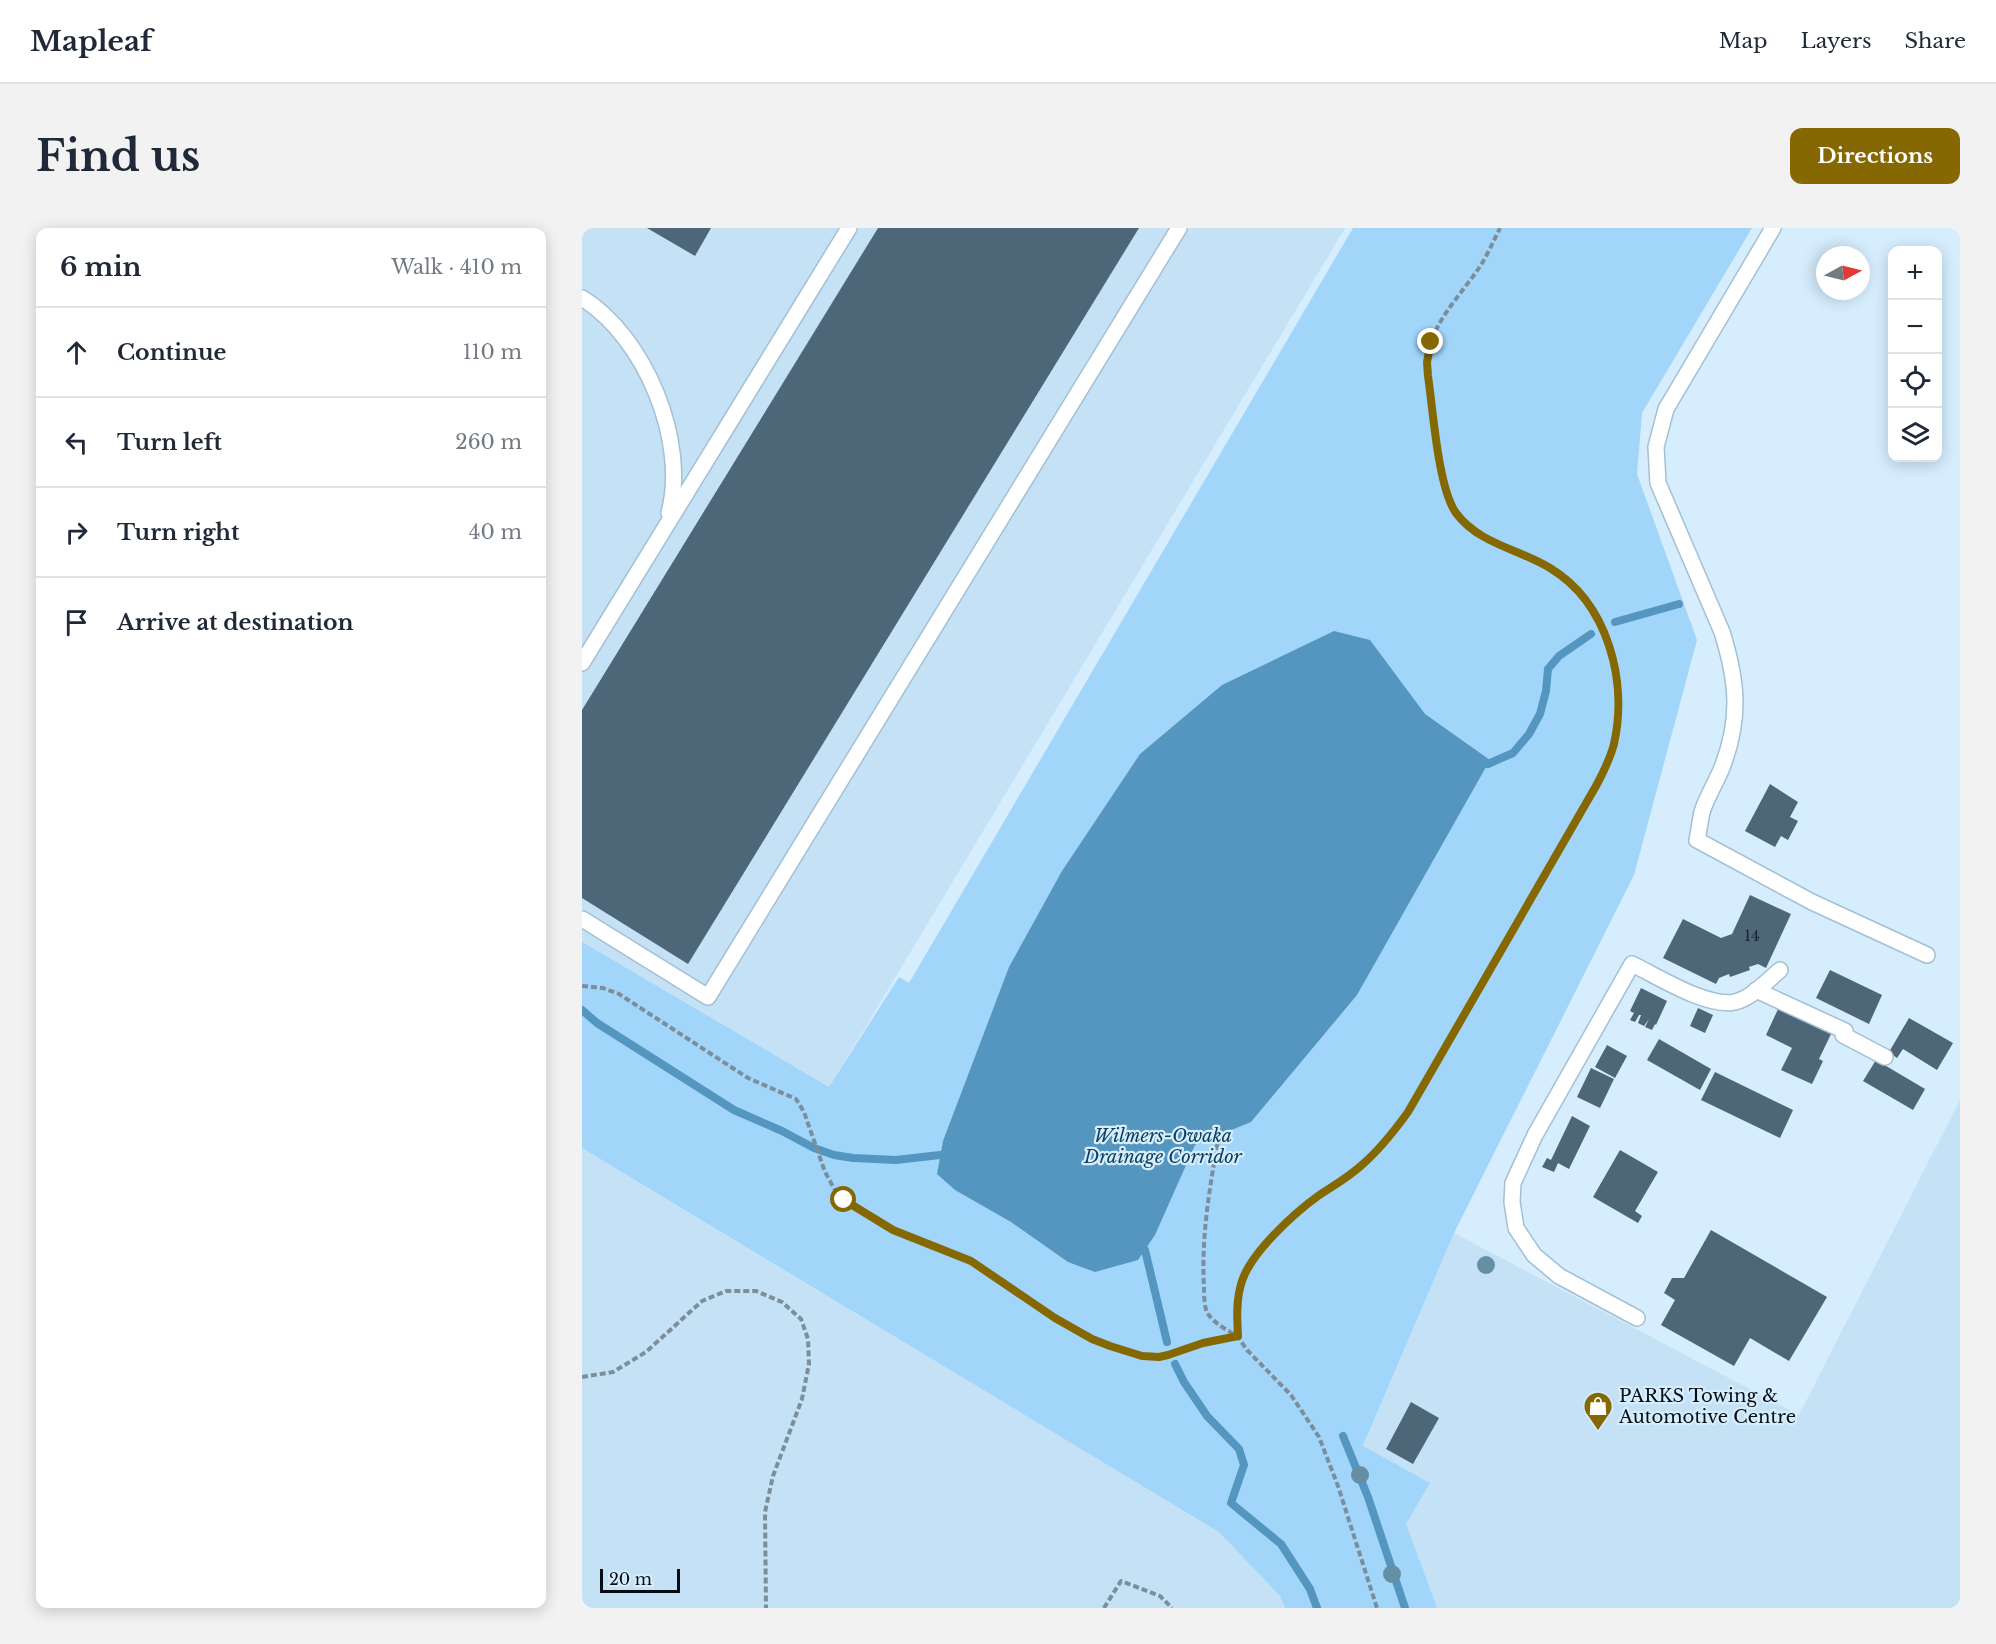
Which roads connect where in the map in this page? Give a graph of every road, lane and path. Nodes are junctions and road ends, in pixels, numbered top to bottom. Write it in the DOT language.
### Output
graph roads {
  1 [pos="849,228"];
  2 [pos="1179,228"];
  3 [pos="1500,228"];
  4 [pos="1773,228"];
  5 [pos="582,298"];
  6 [pos="665,528"];
  7 [pos="582,663"];
  8 [pos="582,919"];
  9 [pos="1927,955"];
  10 [pos="1780,970"];
  11 [pos="582,986"];
  12 [pos="1756,990"];
  13 [pos="1885,1057"];
  14 [pos="1219,1135"];
  15 [pos="1637,1318"];
  16 [pos="1238,1336"];
  17 [pos="582,1377"];
  18 [pos="766,1608"];
  19 [pos="1104,1608"];
  20 [pos="1172,1608"];
  21 [pos="1377,1608"];
  1 -- 6 [label="lane"];
  2 -- 8 [label="lane"];
  3 -- 16 [label="path"];
  4 -- 9 [label="lane"];
  5 -- 6 [label="lane"];
  6 -- 7 [label="lane"];
  10 -- 12 [label="lane"];
  11 -- 16 [label="path"];
  12 -- 13 [label="lane"];
  12 -- 15 [label="lane"];
  14 -- 16 [label="path"];
  16 -- 21 [label="path"];
  17 -- 18 [label="path"];
  19 -- 20 [label="path"];
}
